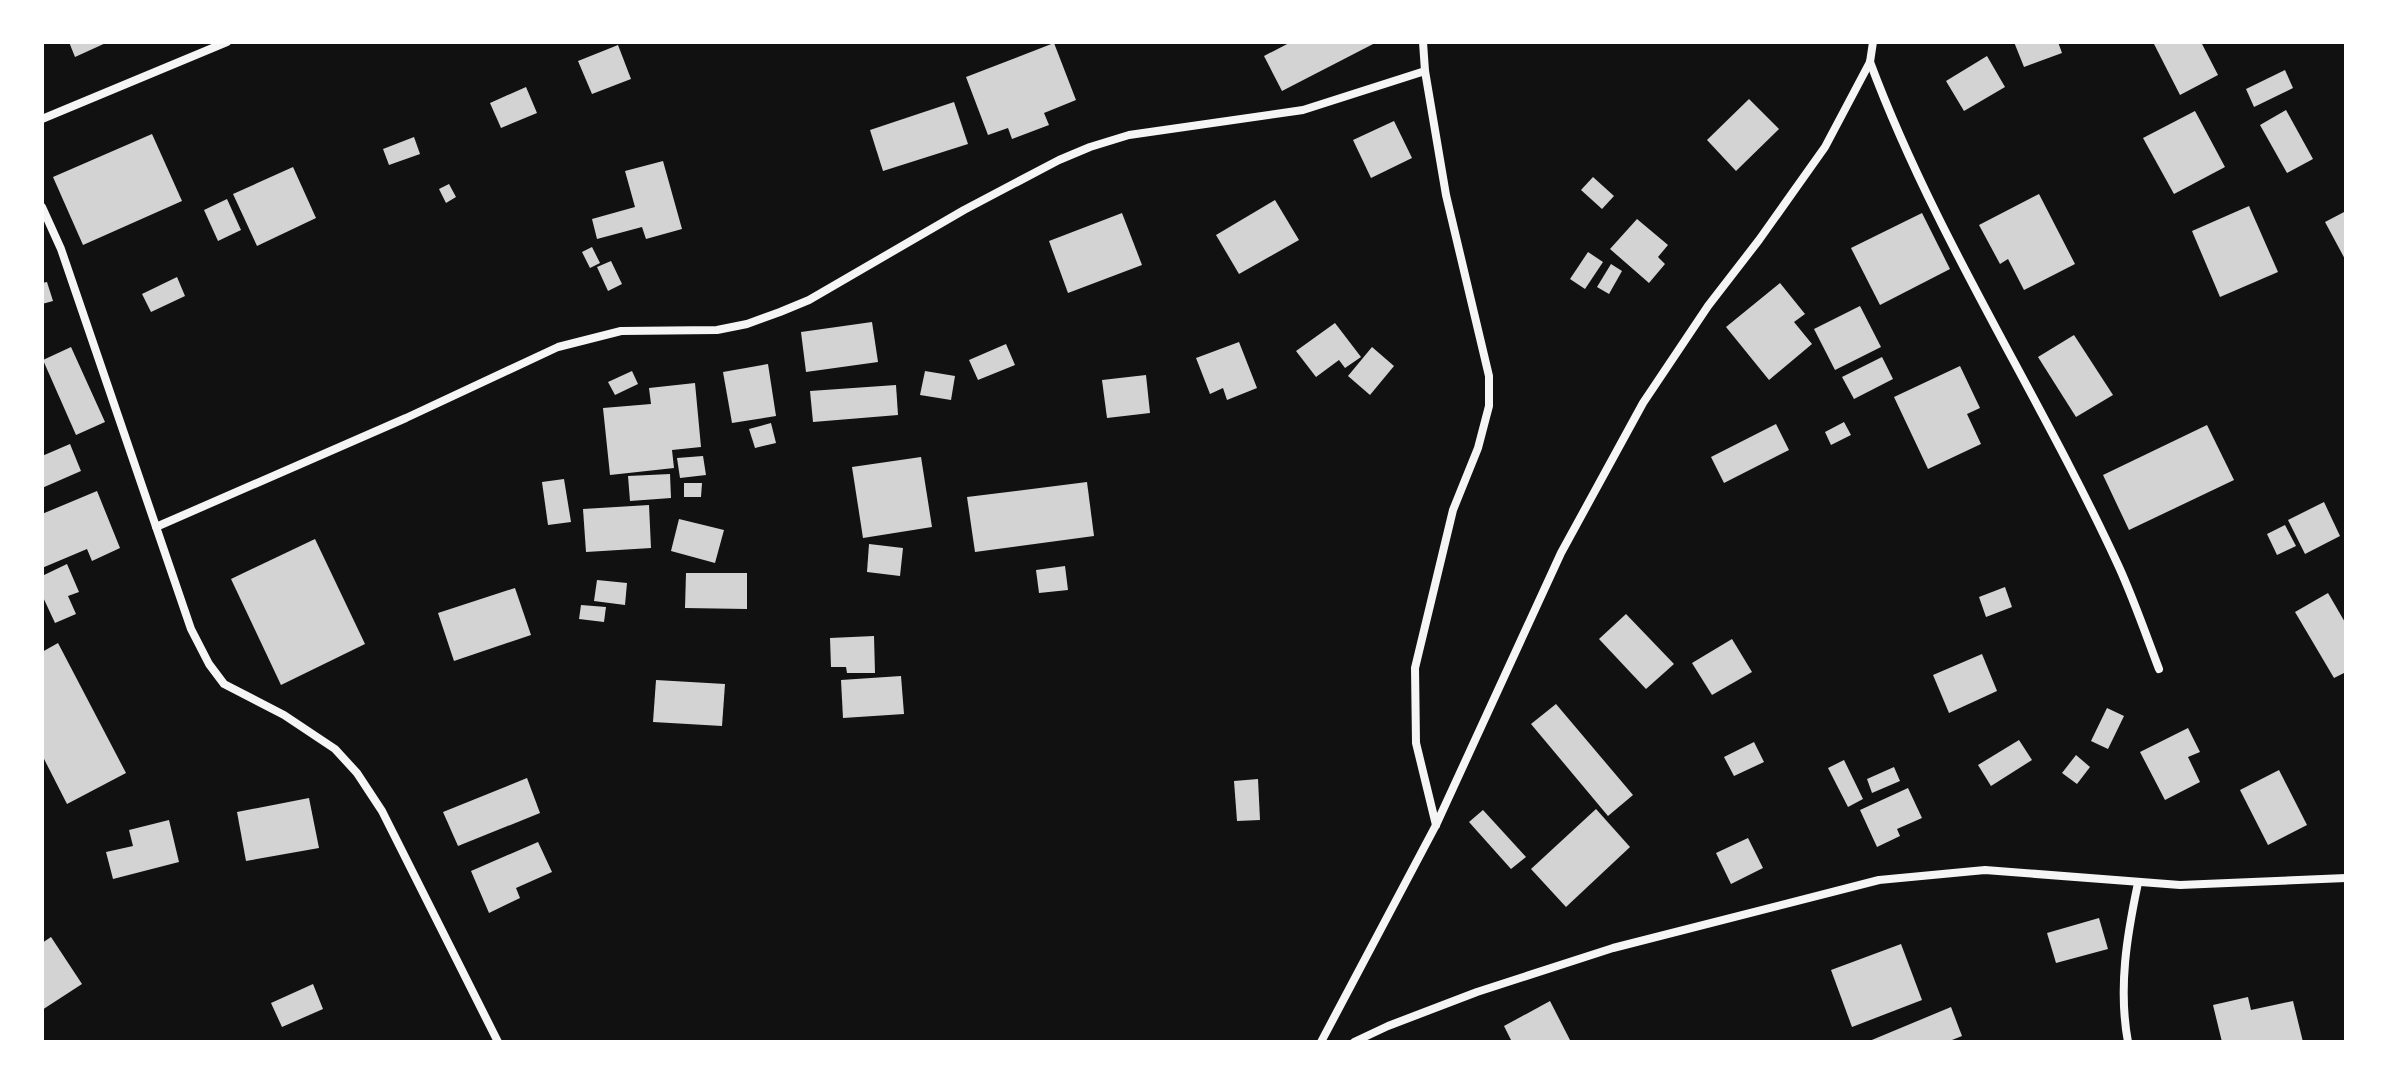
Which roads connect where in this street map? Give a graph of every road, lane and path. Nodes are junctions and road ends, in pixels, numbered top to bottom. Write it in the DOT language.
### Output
graph roads {
  1 [pos="227,42"];
  2 [pos="1423,42"];
  3 [pos="1873,42"];
  4 [pos="1870,62"];
  5 [pos="1425,71"];
  6 [pos="42,119"];
  7 [pos="42,207"];
  8 [pos="156,527"];
  9 [pos="2159,669"];
  10 [pos="1436,825"];
  11 [pos="2346,878"];
  12 [pos="2138,883"];
  13 [pos="498,1042"];
  14 [pos="1321,1042"];
  15 [pos="1354,1042"];
  16 [pos="2128,1042"];
  1 -- 6 [label="street"];
  2 -- 5 [label="street"];
  3 -- 4 [label="street"];
  4 -- 9 [label="street"];
  4 -- 10 [label="street"];
  5 -- 8 [label="street"];
  5 -- 10 [label="street"];
  7 -- 8 [label="street"];
  8 -- 13 [label="street"];
  10 -- 14 [label="street"];
  11 -- 12 [label="street"];
  12 -- 15 [label="street"];
  12 -- 16 [label="street"];
}
